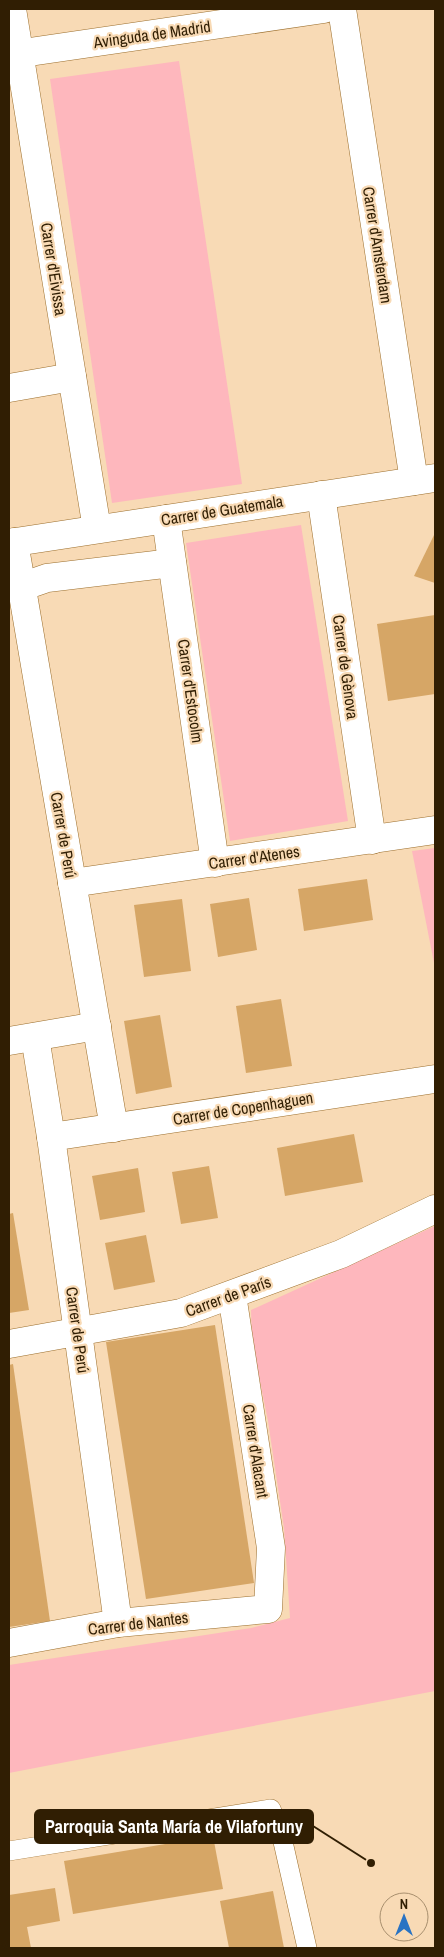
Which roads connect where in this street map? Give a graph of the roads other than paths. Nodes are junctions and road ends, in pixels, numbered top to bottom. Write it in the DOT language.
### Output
graph roads {
  1 [pos="12,9"];
  2 [pos="324,9"];
  3 [pos="342,9"];
  4 [pos="14,54"];
  5 [pos="72,377"];
  6 [pos="9,388"];
  7 [pos="425,479"];
  8 [pos="321,495"];
  9 [pos="166,519"];
  10 [pos="97,529"];
  11 [pos="11,543"];
  12 [pos="172,563"];
  13 [pos="21,586"];
  14 [pos="435,830"];
  15 [pos="372,840"];
  16 [pos="216,863"];
  17 [pos="72,883"];
  18 [pos="96,1026"];
  19 [pos="22,1039"];
  20 [pos="435,1079"];
  21 [pos="114,1128"];
  22 [pos="51,1137"];
  23 [pos="435,1209"];
  24 [pos="232,1295"];
  25 [pos="78,1332"];
  26 [pos="9,1344"];
  27 [pos="268,1609"];
  28 [pos="118,1624"];
  29 [pos="9,1643"];
  30 [pos="9,1852"];
  31 [pos="307,1948"];
  1 -- 4 [label="street, Carrer d'Eivissa"];
  2 -- 4 [label="street, Avinguda de Madrid"];
  3 -- 7 [label="street, Carrer d'Amsterdam"];
  4 -- 5 [label="street, Carrer d'Eivissa"];
  5 -- 6 [label="street"];
  5 -- 10 [label="street, Carrer d'Eivissa"];
  7 -- 8 [label="street, Carrer de Guatemala"];
  8 -- 9 [label="street, Carrer de Guatemala"];
  8 -- 15 [label="street, Carrer de Gènova"];
  9 -- 10 [label="street, Carrer de Guatemala"];
  9 -- 12 [label="street, Carrer d'Estocolm"];
  10 -- 11 [label="street, Carrer de Guatemala"];
  11 -- 13 [label="street, Carrer de Perú"];
  12 -- 13 [label="street"];
  12 -- 16 [label="street, Carrer d'Estocolm"];
  13 -- 17 [label="street, Carrer de Perú"];
  14 -- 15 [label="street, Carrer d'Atenes"];
  15 -- 16 [label="street, Carrer d'Atenes"];
  16 -- 17 [label="street, Carrer d'Atenes"];
  17 -- 18 [label="street, Carrer de Perú"];
  18 -- 19 [label="street"];
  18 -- 21 [label="street, Carrer de Perú"];
  19 -- 22 [label="street, Carrer de Perú"];
  20 -- 21 [label="street, Carrer de Copenhaguen"];
  21 -- 22 [label="street, Carrer de Copenhaguen"];
  22 -- 25 [label="street, Carrer de Perú"];
  23 -- 24 [label="street, Carrer de París"];
  24 -- 25 [label="street, Carrer de París"];
  24 -- 27 [label="street, Carrer d'Alacant"];
  25 -- 26 [label="street, Carrer de París"];
  25 -- 28 [label="street, Carrer de Perú"];
  27 -- 28 [label="street, Carrer de Nantes"];
  28 -- 29 [label="street, Carrer de Nantes"];
  30 -- 31 [label="lane"];
}
